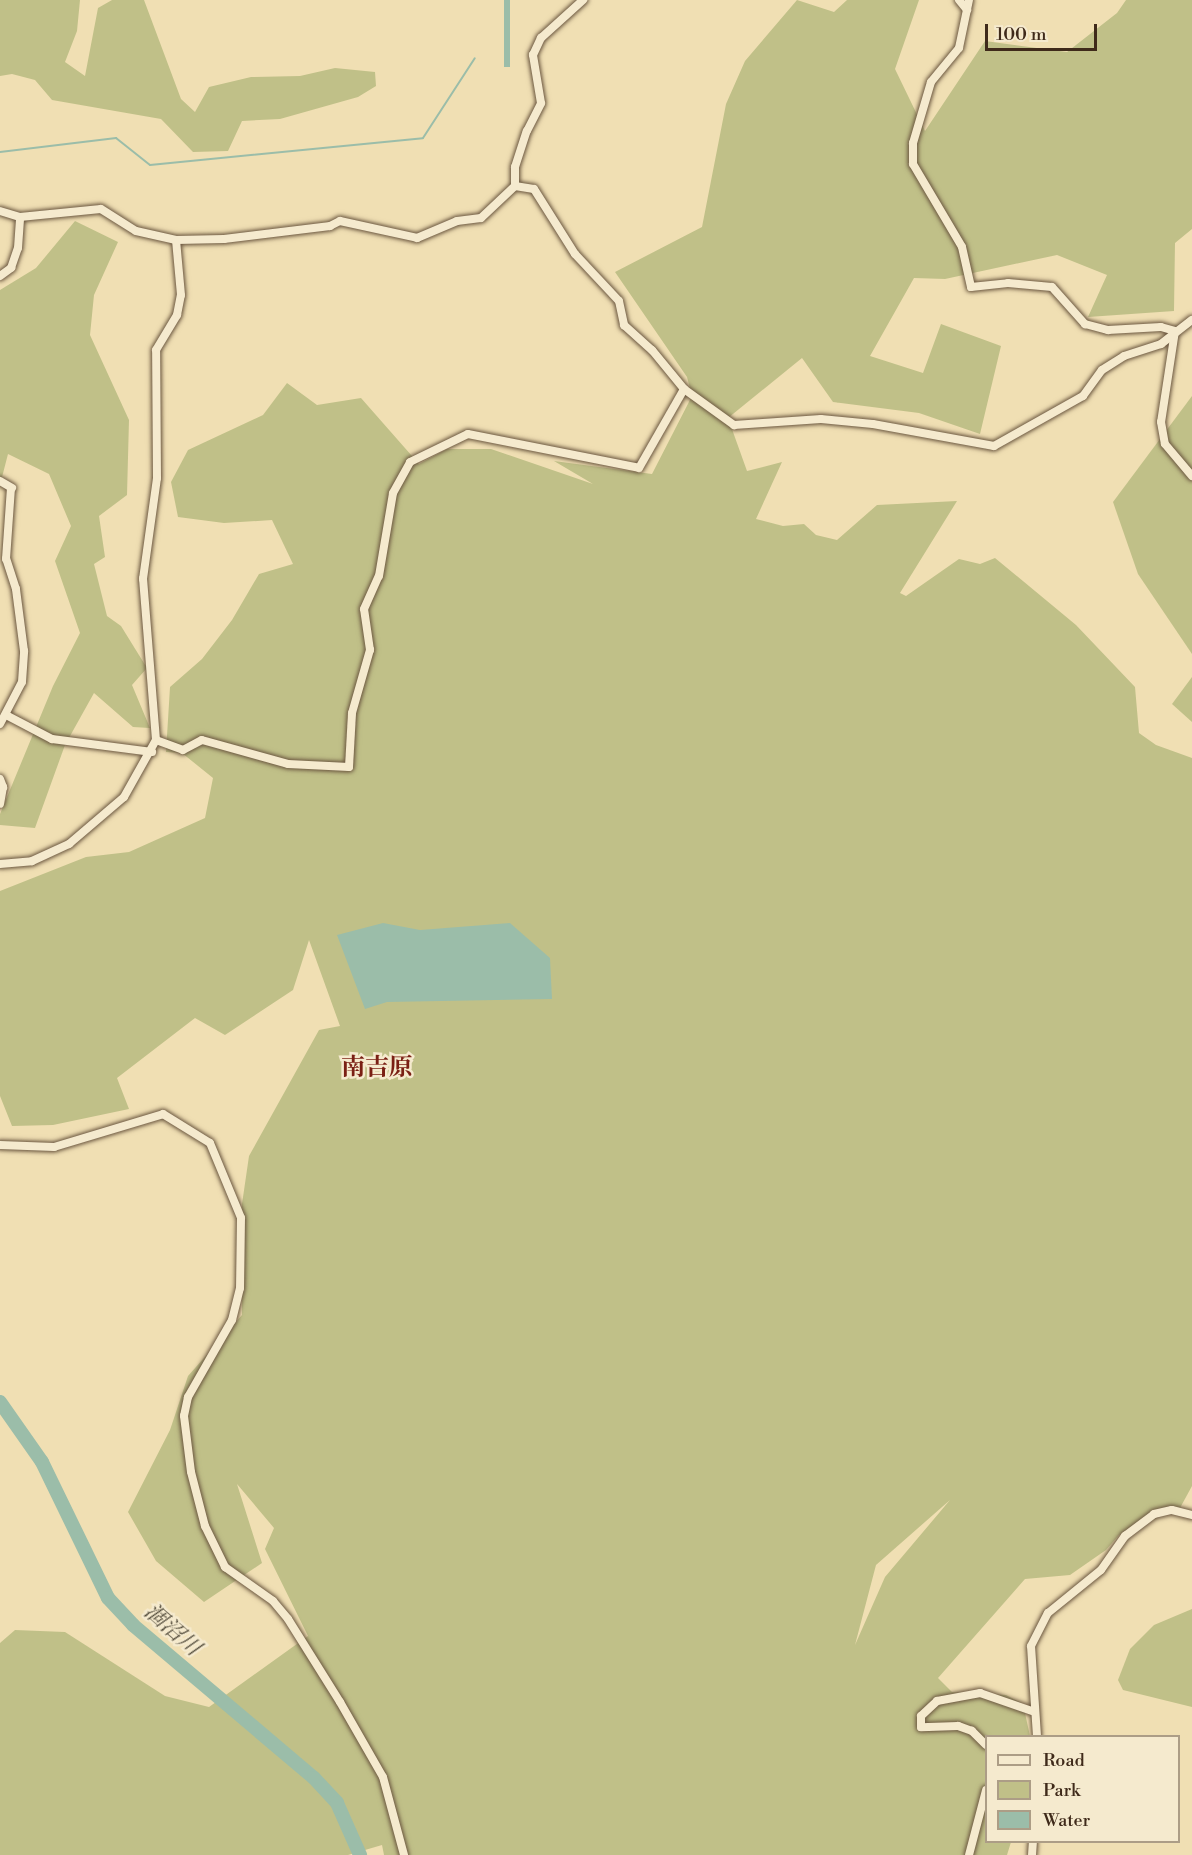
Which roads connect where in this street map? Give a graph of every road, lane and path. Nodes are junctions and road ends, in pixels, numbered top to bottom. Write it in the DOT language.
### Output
graph roads {
  1 [pos="583,0"];
  2 [pos="959,0"];
  3 [pos="969,0"];
  4 [pos="967,10"];
  5 [pos="515,186"];
  6 [pos="0,211"];
  7 [pos="20,217"];
  8 [pos="176,240"];
  9 [pos="0,276"];
  10 [pos="1192,320"];
  11 [pos="1175,331"];
  12 [pos="684,389"];
  13 [pos="1192,476"];
  14 [pos="0,481"];
  15 [pos="6,716"];
  16 [pos="0,724"];
  17 [pos="156,740"];
  18 [pos="152,752"];
  19 [pos="0,779"];
  20 [pos="0,804"];
  21 [pos="0,864"];
  22 [pos="0,1145"];
  23 [pos="1192,1515"];
  24 [pos="1035,1712"];
  25 [pos="1037,1735"];
  26 [pos="985,1744"];
  27 [pos="985,1797"];
  28 [pos="404,1855"];
  29 [pos="969,1855"];
  1 -- 5 [label="street"];
  2 -- 4 [label="street"];
  3 -- 4 [label="street"];
  4 -- 11 [label="street"];
  5 -- 8 [label="street"];
  5 -- 12 [label="street"];
  6 -- 7 [label="street"];
  7 -- 8 [label="street"];
  7 -- 9 [label="street"];
  8 -- 17 [label="street"];
  10 -- 11 [label="street"];
  11 -- 12 [label="street"];
  11 -- 13 [label="street"];
  12 -- 17 [label="street"];
  14 -- 15 [label="street"];
  15 -- 16 [label="street"];
  15 -- 18 [label="street"];
  17 -- 18 [label="street"];
  18 -- 21 [label="street"];
  19 -- 20 [label="street"];
  22 -- 28 [label="street"];
  23 -- 24 [label="street"];
  24 -- 25 [label="street"];
  24 -- 26 [label="street"];
  27 -- 29 [label="street"];
}
